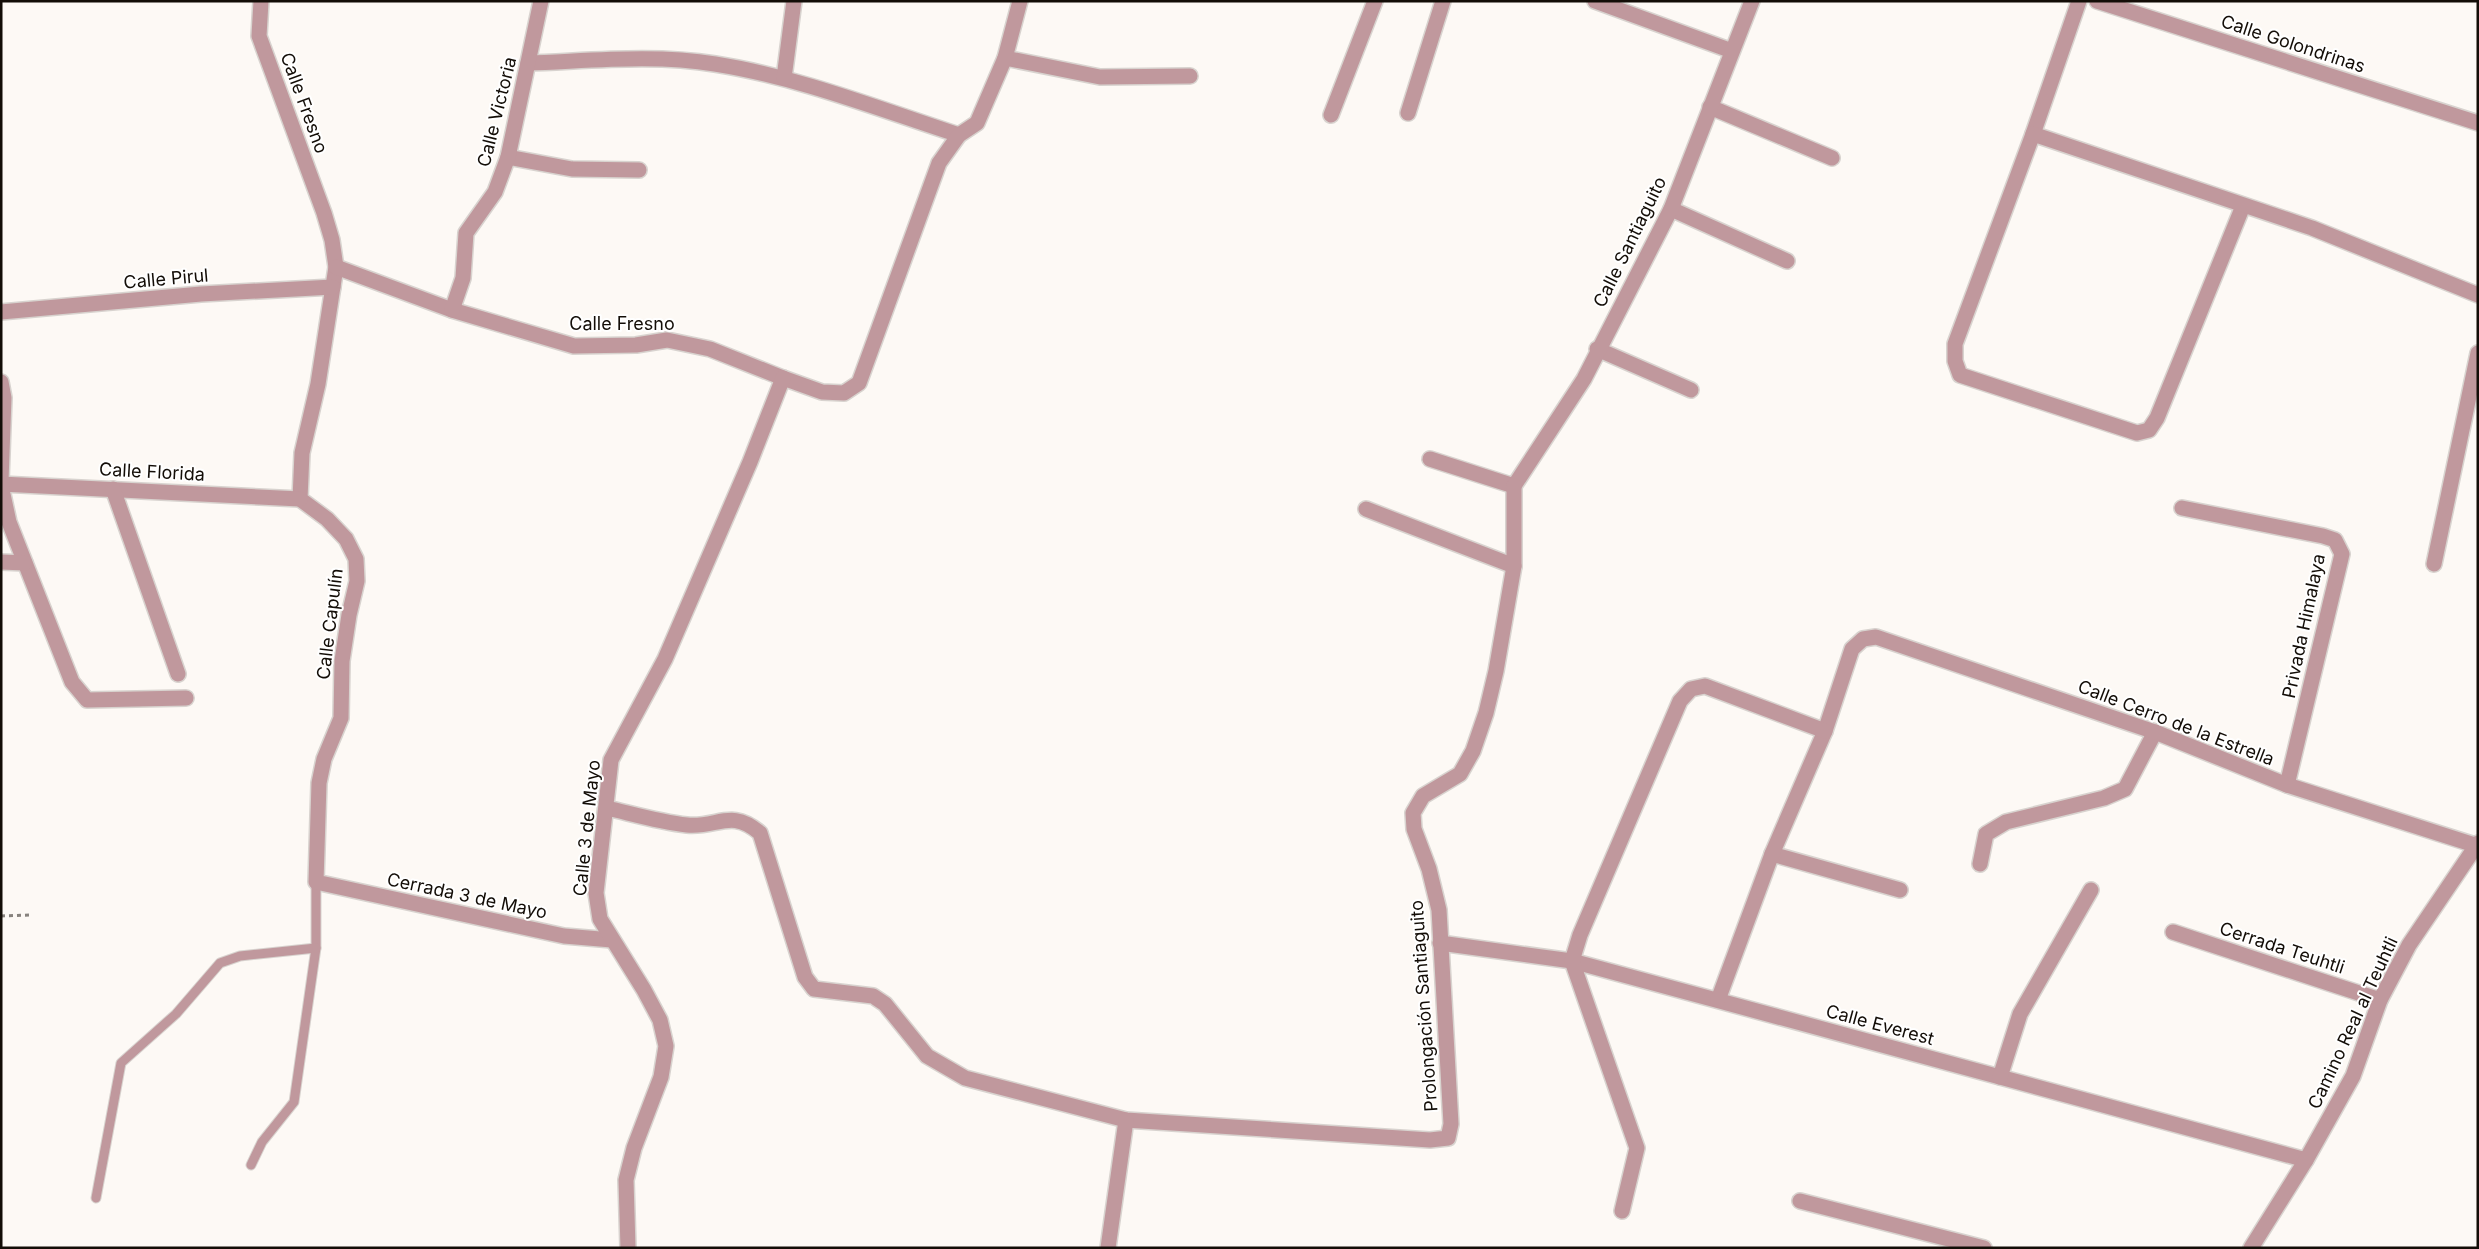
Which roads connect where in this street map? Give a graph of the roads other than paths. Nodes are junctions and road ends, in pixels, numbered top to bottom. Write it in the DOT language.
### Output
graph roads {
  1 [pos="261,1"];
  2 [pos="541,1"];
  3 [pos="794,1"];
  4 [pos="1020,1"];
  5 [pos="1375,1"];
  6 [pos="1595,1"];
  7 [pos="1752,1"];
  8 [pos="2079,1"];
  9 [pos="2097,1"];
  10 [pos="1439,2"];
  11 [pos="1732,51"];
  12 [pos="1005,58"];
  13 [pos="528,63"];
  14 [pos="1190,76"];
  15 [pos="784,78"];
  16 [pos="1710,106"];
  17 [pos="1408,113"];
  18 [pos="1331,115"];
  19 [pos="2478,123"];
  20 [pos="2033,134"];
  21 [pos="959,135"];
  22 [pos="508,157"];
  23 [pos="1832,158"];
  24 [pos="638,170"];
  25 [pos="2243,206"];
  26 [pos="1671,209"];
  27 [pos="1787,261"];
  28 [pos="336,267"];
  29 [pos="333,286"];
  30 [pos="2478,295"];
  31 [pos="452,310"];
  32 [pos="1,312"];
  33 [pos="1597,349"];
  34 [pos="2478,353"];
  35 [pos="783,378"];
  36 [pos="1,382"];
  37 [pos="1691,390"];
  38 [pos="1430,459"];
  39 [pos="1,483"];
  40 [pos="1514,486"];
  41 [pos="113,489"];
  42 [pos="300,499"];
  43 [pos="2182,508"];
  44 [pos="1366,509"];
  45 [pos="1,562"];
  46 [pos="25,563"];
  47 [pos="2434,564"];
  48 [pos="1514,566"];
  49 [pos="178,674"];
  50 [pos="186,698"];
  51 [pos="1825,731"];
  52 [pos="2155,732"];
  53 [pos="2287,785"];
  54 [pos="607,808"];
  55 [pos="2477,845"];
  56 [pos="1772,854"];
  57 [pos="1980,864"];
  58 [pos="316,882"];
  59 [pos="1900,890"];
  60 [pos="2091,890"];
  61 [pos="2173,932"];
  62 [pos="612,940"];
  63 [pos="1440,943"];
  64 [pos="316,948"];
  65 [pos="1572,961"];
  66 [pos="1718,1000"];
  67 [pos="2380,1000"];
  68 [pos="2000,1077"];
  69 [pos="1126,1120"];
  70 [pos="2306,1160"];
  71 [pos="251,1165"];
  72 [pos="96,1198"];
  73 [pos="1800,1201"];
  74 [pos="1622,1211"];
  75 [pos="628,1248"];
  76 [pos="1108,1248"];
  77 [pos="1984,1248"];
  78 [pos="2251,1248"];
  1 -- 28 [label="street, Calle Fresno"];
  2 -- 13 [label="street, Calle Victoria"];
  3 -- 15 [label="street"];
  4 -- 12 [label="street, Calle Fresno"];
  5 -- 18 [label="street"];
  6 -- 11 [label="street"];
  7 -- 11 [label="street, Calle Santiaguito"];
  8 -- 20 [label="street"];
  9 -- 19 [label="street, Calle Golondrinas"];
  10 -- 17 [label="street"];
  11 -- 16 [label="street, Calle Santiaguito"];
  12 -- 14 [label="street"];
  12 -- 21 [label="street, Calle Fresno"];
  13 -- 15 [label="street"];
  13 -- 22 [label="street, Calle Victoria"];
  15 -- 21 [label="street"];
  16 -- 23 [label="street"];
  16 -- 26 [label="street, Calle Santiaguito"];
  20 -- 25 [label="street"];
  20 -- 25 [label="street"];
  21 -- 35 [label="street, Calle Fresno"];
  22 -- 24 [label="street"];
  22 -- 31 [label="street, Calle Victoria"];
  25 -- 30 [label="street"];
  26 -- 27 [label="street"];
  26 -- 33 [label="street, Calle Santiaguito"];
  28 -- 29 [label="street"];
  28 -- 31 [label="street, Calle Fresno"];
  29 -- 32 [label="street, Calle Pirul"];
  29 -- 42 [label="street"];
  31 -- 35 [label="street, Calle Fresno"];
  33 -- 37 [label="street"];
  33 -- 40 [label="street, Calle Santiaguito"];
  34 -- 47 [label="street"];
  35 -- 54 [label="street, Calle 3 de Mayo"];
  36 -- 39 [label="street"];
  38 -- 40 [label="street"];
  39 -- 41 [label="street, Calle Florida"];
  39 -- 46 [label="street"];
  40 -- 48 [label="street, Prolongación Santiaguito"];
  41 -- 42 [label="street, Calle Florida"];
  41 -- 49 [label="street"];
  42 -- 58 [label="street, Calle Capulín"];
  43 -- 53 [label="street, Privada Himalaya"];
  44 -- 48 [label="street"];
  45 -- 46 [label="street"];
  46 -- 50 [label="street"];
  48 -- 63 [label="street, Prolongación Santiaguito"];
  51 -- 52 [label="street, Calle Cerro de la Estrella"];
  51 -- 56 [label="street"];
  51 -- 65 [label="street"];
  52 -- 53 [label="street, Calle Cerro de la Estrella"];
  52 -- 57 [label="street"];
  53 -- 55 [label="street, Calle Cerro de la Estrella"];
  54 -- 62 [label="street, Calle 3 de Mayo"];
  54 -- 69 [label="street"];
  55 -- 67 [label="street, Camino Real al Teuhtli"];
  56 -- 59 [label="street"];
  56 -- 66 [label="street"];
  58 -- 62 [label="street, Cerrada 3 de Mayo"];
  58 -- 64 [label="lane, Calle Capulín"];
  60 -- 68 [label="street"];
  61 -- 67 [label="street, Cerrada Teuhtli"];
  62 -- 75 [label="street, Calle 3 de Mayo"];
  63 -- 65 [label="street, Calle Everest"];
  63 -- 69 [label="street, Prolongación Santiaguito"];
  64 -- 71 [label="lane, Calle Capulín"];
  64 -- 72 [label="lane"];
  65 -- 66 [label="street, Calle Everest"];
  65 -- 74 [label="street"];
  66 -- 68 [label="street, Calle Everest"];
  67 -- 70 [label="street, Camino Real al Teuhtli"];
  68 -- 70 [label="street, Calle Everest"];
  69 -- 76 [label="street"];
  70 -- 78 [label="street, Camino Real al Teuhtli"];
  73 -- 77 [label="street"];
}
